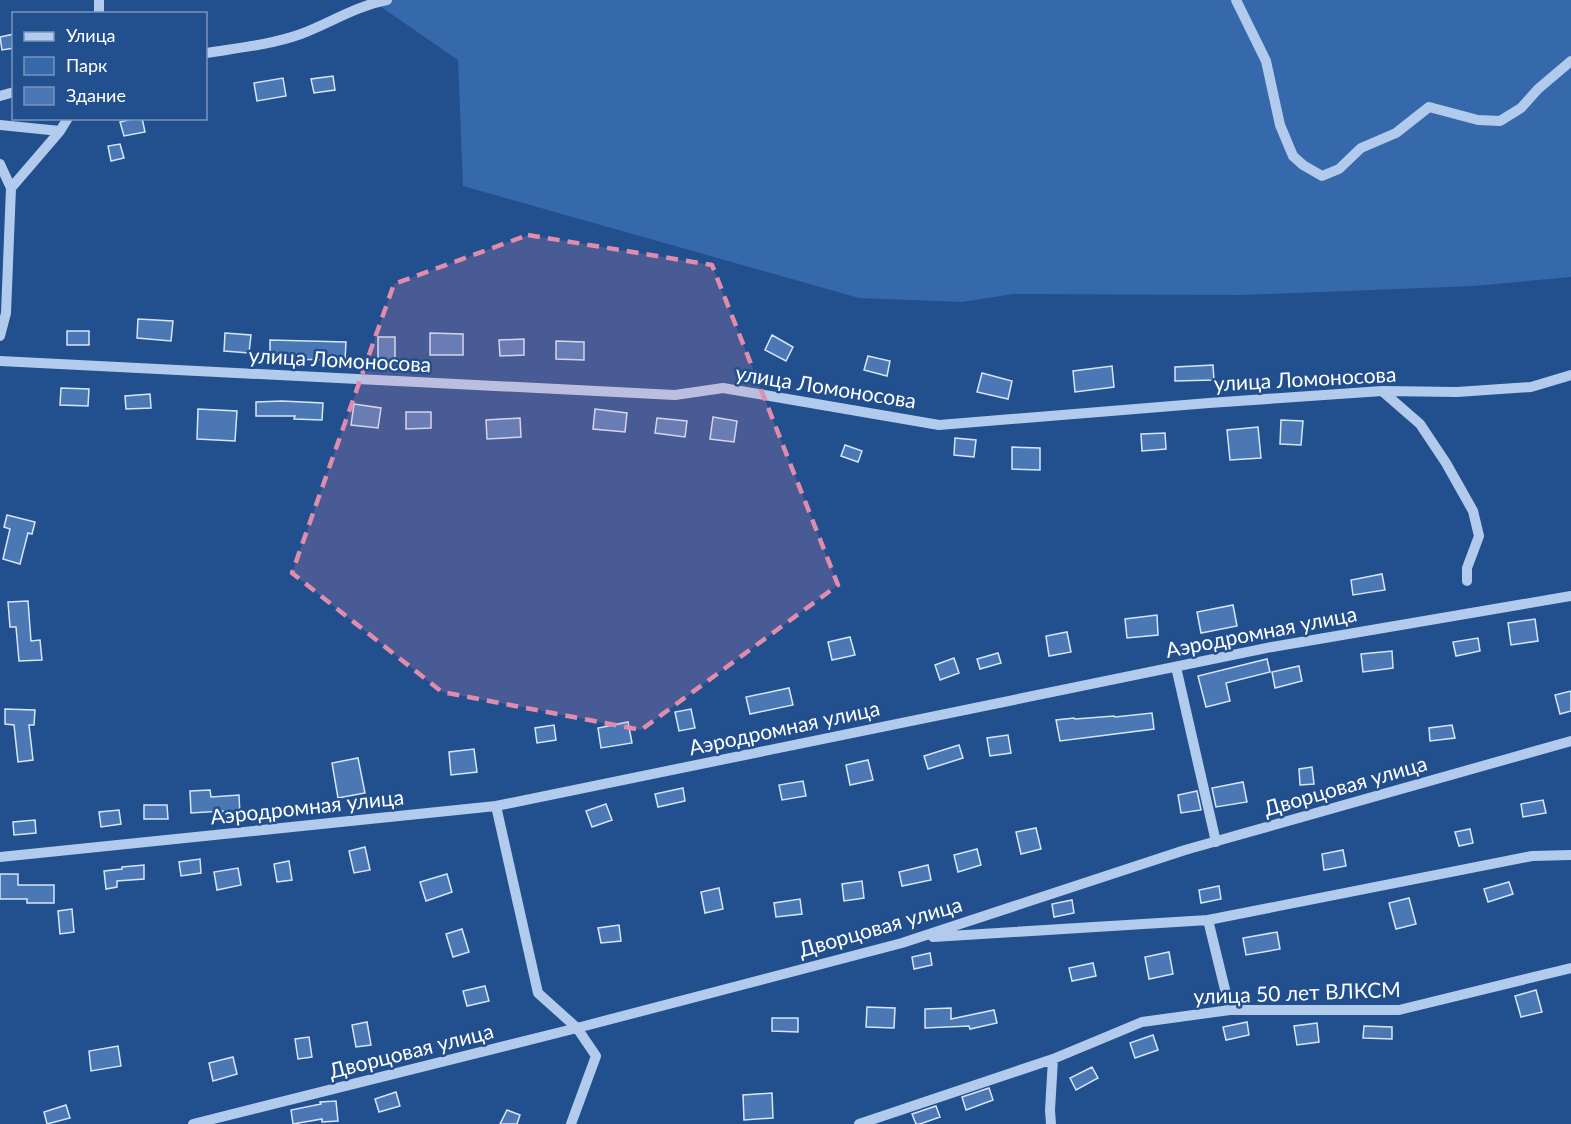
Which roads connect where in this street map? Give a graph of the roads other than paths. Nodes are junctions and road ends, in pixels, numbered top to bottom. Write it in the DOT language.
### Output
graph roads {
  1 [pos="387,0"];
  2 [pos="1236,0"];
  3 [pos="370,2"];
  4 [pos="207,53"];
  5 [pos="1571,62"];
  6 [pos="67,120"];
  7 [pos="0,125"];
  8 [pos="60,131"];
  9 [pos="0,164"];
  10 [pos="11,188"];
  11 [pos="0,336"];
  12 [pos="0,361"];
  13 [pos="1571,375"];
  14 [pos="1382,391"];
  15 [pos="1467,581"];
  16 [pos="1571,596"];
  17 [pos="1176,667"];
  18 [pos="1571,741"];
  19 [pos="496,806"];
  20 [pos="1216,842"];
  21 [pos="1571,855"];
  22 [pos="0,857"];
  23 [pos="1208,920"];
  24 [pos="918,938"];
  25 [pos="1571,968"];
  26 [pos="1230,1010"];
  27 [pos="577,1028"];
  28 [pos="1053,1059"];
  29 [pos="193,1124"];
  30 [pos="571,1124"];
  31 [pos="859,1124"];
  32 [pos="1051,1124"];
  1 -- 3 [label="street"];
  2 -- 5 [label="street"];
  3 -- 4 [label="street"];
  6 -- 8 [label="street"];
  7 -- 8 [label="street"];
  8 -- 10 [label="street"];
  9 -- 10 [label="street"];
  10 -- 11 [label="street"];
  12 -- 14 [label="street, улица Ломоносова"];
  13 -- 14 [label="street, улица Ломоносова"];
  14 -- 15 [label="street"];
  16 -- 17 [label="street, Аэродромная улица"];
  17 -- 19 [label="street, Аэродромная улица"];
  17 -- 20 [label="street"];
  18 -- 20 [label="street, Дворцовая улица"];
  19 -- 22 [label="street, Аэродромная улица"];
  19 -- 27 [label="street"];
  20 -- 24 [label="street, Дворцовая улица"];
  21 -- 23 [label="street"];
  23 -- 24 [label="street"];
  23 -- 26 [label="street"];
  24 -- 27 [label="street, Дворцовая улица"];
  25 -- 26 [label="street, улица 50 лет ВЛКСМ"];
  26 -- 28 [label="street, улица 50 лет ВЛКСМ"];
  27 -- 29 [label="street, Дворцовая улица"];
  27 -- 30 [label="street"];
  28 -- 31 [label="street, улица 50 лет ВЛКСМ"];
  28 -- 32 [label="street"];
}
